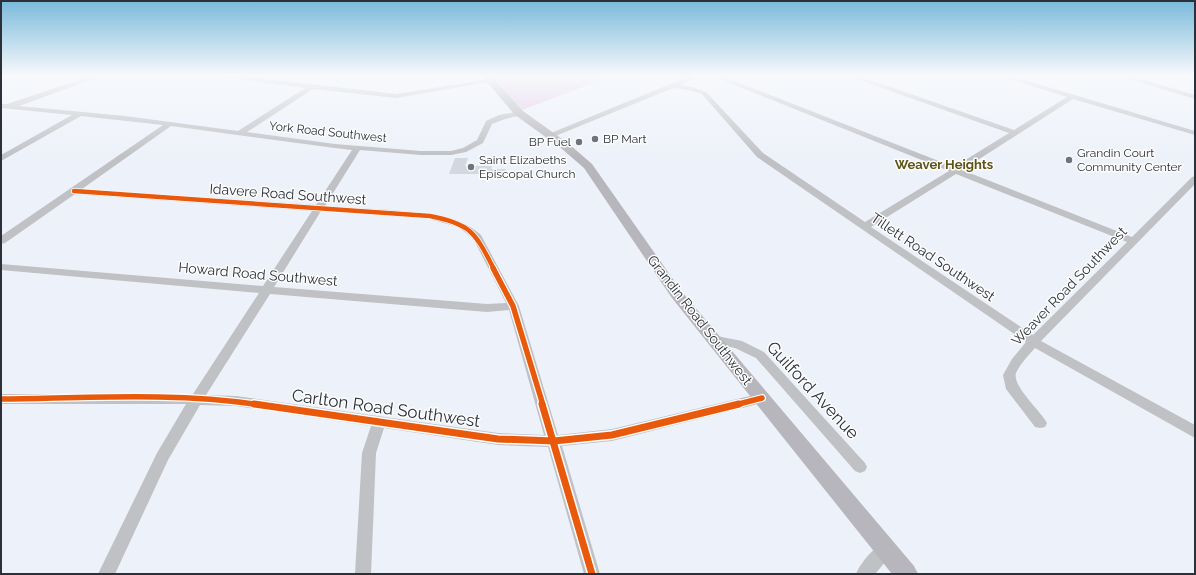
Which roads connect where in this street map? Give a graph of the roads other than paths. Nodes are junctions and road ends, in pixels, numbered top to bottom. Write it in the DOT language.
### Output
graph roads {
  1 [pos="15,103"];
  2 [pos="287,103"];
  3 [pos="510,103"];
  4 [pos="631,103"];
  5 [pos="715,103"];
  6 [pos="783,103"];
  7 [pos="929,103"];
  8 [pos="1063,103"];
  9 [pos="1092,103"];
  10 [pos="5,106"];
  11 [pos="519,113"];
  12 [pos="79,114"];
  13 [pos="170,124"];
  14 [pos="1016,133"];
  15 [pos="1195,133"];
  16 [pos="240,134"];
  17 [pos="550,135"];
  18 [pos="357,148"];
  19 [pos="1,158"];
  20 [pos="955,171"];
  21 [pos="1195,179"];
  22 [pos="74,191"];
  23 [pos="318,208"];
  24 [pos="863,226"];
  25 [pos="1134,241"];
  26 [pos="1,242"];
  27 [pos="1,267"];
  28 [pos="266,290"];
  29 [pos="513,306"];
  30 [pos="712,339"];
  31 [pos="1033,342"];
  32 [pos="196,398"];
  33 [pos="762,398"];
  34 [pos="1,399"];
  35 [pos="380,422"];
  36 [pos="1040,423"];
  37 [pos="1195,432"];
  38 [pos="554,441"];
  39 [pos="860,467"];
  40 [pos="886,549"];
  41 [pos="106,574"];
  42 [pos="363,574"];
  43 [pos="592,574"];
  44 [pos="864,574"];
  45 [pos="906,574"];
  1 -- 10 [label="street"];
  2 -- 16 [label="street"];
  3 -- 11 [label="street, Grandin Road Southwest"];
  4 -- 17 [label="street"];
  5 -- 24 [label="street, Tillett Road Southwest"];
  6 -- 20 [label="street"];
  7 -- 14 [label="street"];
  8 -- 14 [label="street"];
  9 -- 15 [label="street"];
  10 -- 12 [label="street, York Road Southwest"];
  11 -- 17 [label="street, Grandin Road Southwest"];
  11 -- 18 [label="street, York Road Southwest"];
  12 -- 13 [label="street, York Road Southwest"];
  12 -- 19 [label="street"];
  13 -- 16 [label="street, York Road Southwest"];
  13 -- 22 [label="street"];
  14 -- 20 [label="street"];
  16 -- 18 [label="street, York Road Southwest"];
  17 -- 30 [label="street, Grandin Road Southwest"];
  18 -- 23 [label="street"];
  20 -- 24 [label="street"];
  20 -- 25 [label="street"];
  21 -- 25 [label="street, Weaver Road Southwest"];
  22 -- 23 [label="street, Idavere Road Southwest"];
  22 -- 26 [label="street"];
  23 -- 28 [label="street"];
  23 -- 29 [label="street, Idavere Road Southwest"];
  24 -- 31 [label="street, Tillett Road Southwest"];
  25 -- 31 [label="street, Weaver Road Southwest"];
  27 -- 28 [label="street, Howard Road Southwest"];
  28 -- 29 [label="street, Howard Road Southwest"];
  28 -- 32 [label="street"];
  29 -- 38 [label="street, Idavere Road Southwest"];
  30 -- 33 [label="street, Grandin Road Southwest"];
  30 -- 39 [label="street, Guilford Avenue"];
  31 -- 36 [label="street, Weaver Road Southwest"];
  31 -- 37 [label="street, Tillett Road Southwest"];
  32 -- 34 [label="street, Carlton Road Southwest"];
  32 -- 35 [label="street, Carlton Road Southwest"];
  32 -- 41 [label="street"];
  33 -- 38 [label="street, Carlton Road Southwest"];
  33 -- 40 [label="street, Grandin Road Southwest"];
  35 -- 38 [label="street, Carlton Road Southwest"];
  35 -- 42 [label="street"];
  38 -- 43 [label="street, Idavere Road Southwest"];
  40 -- 44 [label="street"];
  40 -- 45 [label="street, Grandin Road Southwest"];
}
